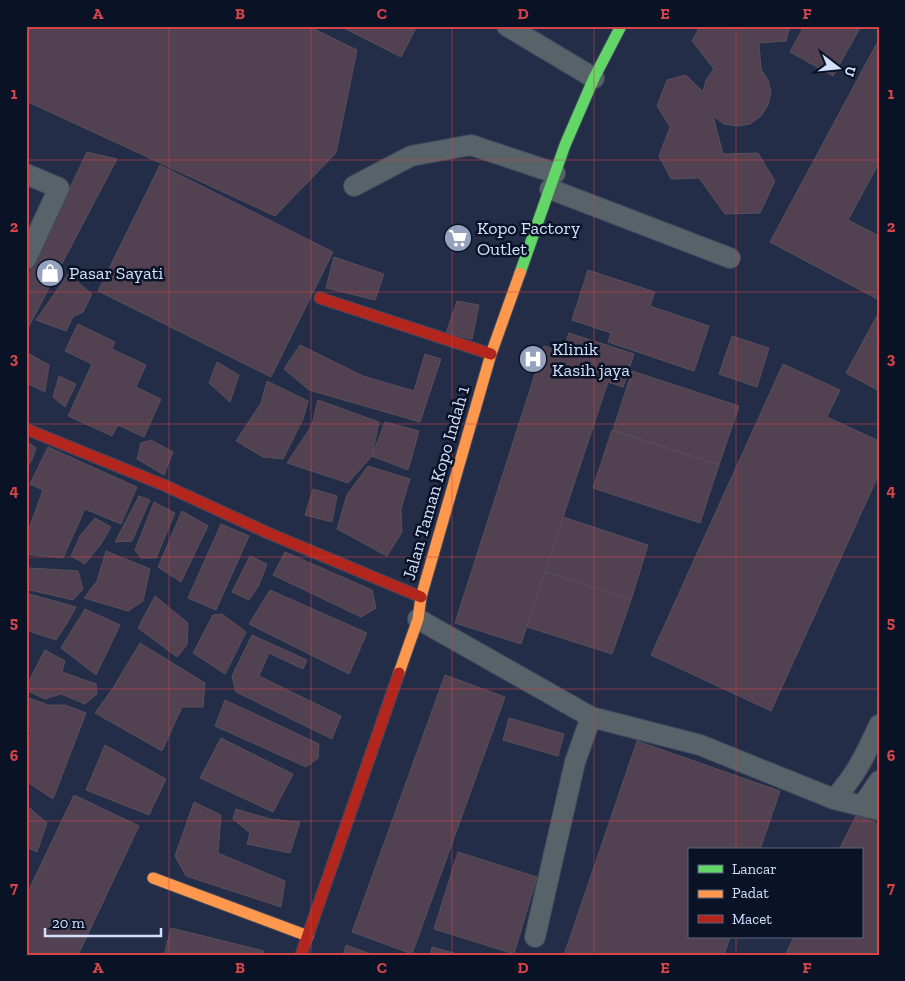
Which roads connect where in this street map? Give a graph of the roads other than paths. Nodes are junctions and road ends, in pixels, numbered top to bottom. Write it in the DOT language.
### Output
graph roads {
  1 [pos="507,26"];
  2 [pos="621,26"];
  3 [pos="594,78"];
  4 [pos="26,174"];
  5 [pos="552,181"];
  6 [pos="354,186"];
  7 [pos="730,258"];
  8 [pos="26,259"];
  9 [pos="320,298"];
  10 [pos="491,354"];
  11 [pos="26,429"];
  12 [pos="421,597"];
  13 [pos="418,619"];
  14 [pos="591,717"];
  15 [pos="879,725"];
  16 [pos="879,781"];
  17 [pos="834,799"];
  18 [pos="871,808"];
  19 [pos="153,878"];
  20 [pos="308,936"];
  21 [pos="534,937"];
  22 [pos="301,955"];
  1 -- 3 [label="lane"];
  2 -- 3 [label="main road, Jalan Taman Kopo Indah 1"];
  3 -- 5 [label="main road, Jalan Taman Kopo Indah 1"];
  4 -- 8 [label="lane"];
  5 -- 6 [label="lane"];
  5 -- 7 [label="lane"];
  5 -- 10 [label="main road, Jalan Taman Kopo Indah 1"];
  9 -- 10 [label="main road"];
  10 -- 12 [label="main road, Jalan Taman Kopo Indah 1"];
  11 -- 12 [label="main road"];
  12 -- 13 [label="main road, Jalan Taman Kopo Indah 1"];
  13 -- 14 [label="lane"];
  13 -- 20 [label="main road, Jalan Taman Kopo Indah 1"];
  14 -- 17 [label="lane"];
  14 -- 21 [label="lane"];
  15 -- 17 [label="lane"];
  16 -- 18 [label="lane"];
  17 -- 18 [label="lane"];
  19 -- 20 [label="main road"];
  20 -- 22 [label="main road, Jalan Taman Kopo Indah 1"];
}
